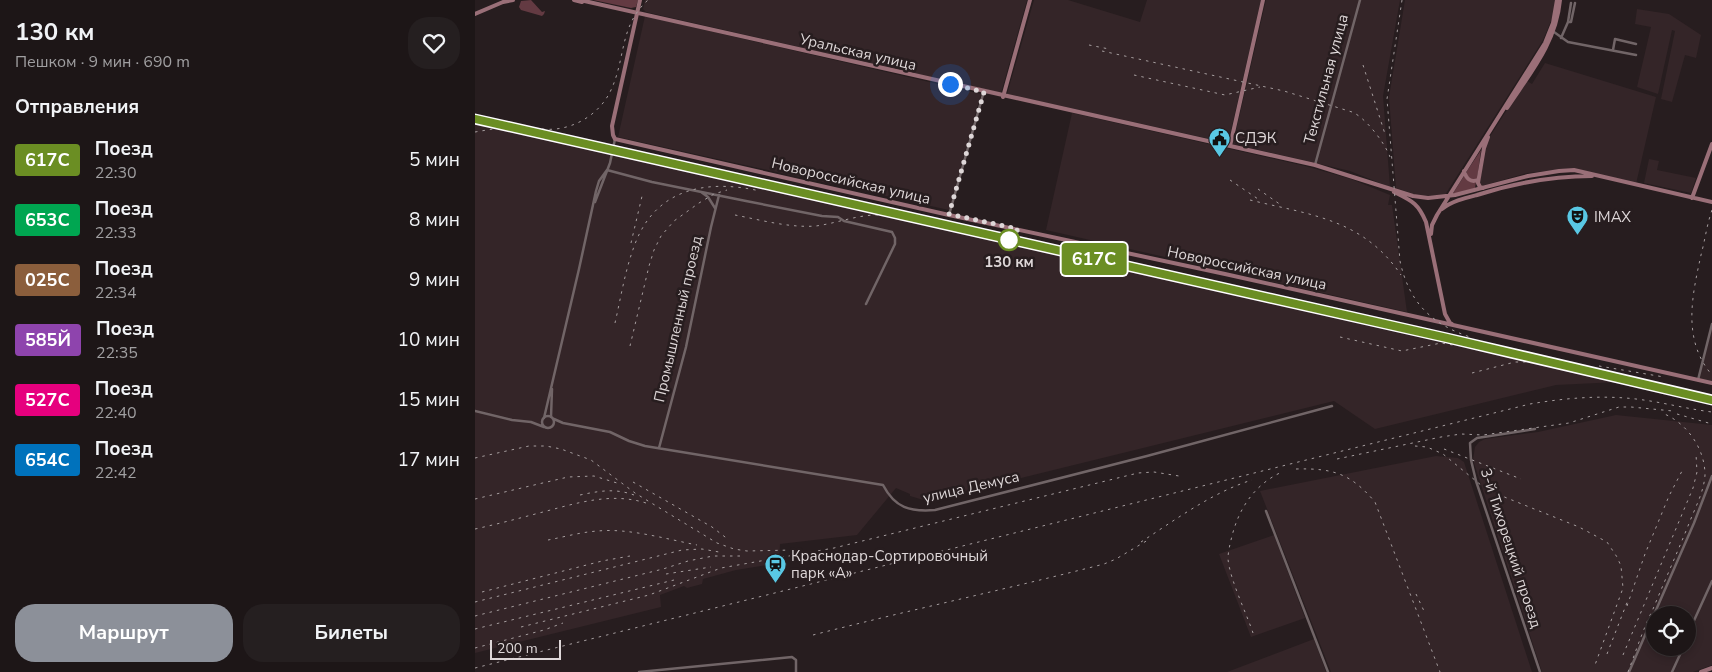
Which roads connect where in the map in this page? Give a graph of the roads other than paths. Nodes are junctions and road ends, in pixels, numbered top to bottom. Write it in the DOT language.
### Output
graph roads {
  1 [pos="508,0"];
  2 [pos="513,0"];
  3 [pos="574,0"];
  4 [pos="580,0"];
  5 [pos="640,0"];
  6 [pos="1030,0"];
  7 [pos="1263,0"];
  8 [pos="1360,0"];
  9 [pos="1552,0"];
  10 [pos="1559,0"];
  11 [pos="1571,3"];
  12 [pos="1575,4"];
  13 [pos="1556,11"];
  14 [pos="636,13"];
  15 [pos="475,14"];
  16 [pos="1568,22"];
  17 [pos="1554,32"];
  18 [pos="1561,38"];
  19 [pos="1636,44"];
  20 [pos="1613,50"];
  21 [pos="1637,55"];
  22 [pos="984,92"];
  23 [pos="1003,96"];
  24 [pos="1487,138"];
  25 [pos="615,139"];
  26 [pos="1712,144"];
  27 [pos="1231,146"];
  28 [pos="1315,165"];
  29 [pos="607,170"];
  30 [pos="1464,170"];
  31 [pos="1561,171"];
  32 [pos="1569,176"];
  33 [pos="1599,176"];
  34 [pos="1478,180"];
  35 [pos="1508,181"];
  36 [pos="1369,182"];
  37 [pos="1517,183"];
  38 [pos="1483,188"];
  39 [pos="699,190"];
  40 [pos="719,195"];
  41 [pos="1418,197"];
  42 [pos="1447,197"];
  43 [pos="1691,198"];
  44 [pos="1712,202"];
  45 [pos="1416,204"];
  46 [pos="715,209"];
  47 [pos="949,214"];
  48 [pos="1437,215"];
  49 [pos="1431,241"];
  50 [pos="865,304"];
  51 [pos="1445,314"];
  52 [pos="1426,320"];
  53 [pos="1712,324"];
  54 [pos="1466,328"];
  55 [pos="1698,380"];
  56 [pos="552,382"];
  57 [pos="1712,383"];
  58 [pos="1332,406"];
  59 [pos="475,411"];
  60 [pos="543,418"];
  61 [pos="552,418"];
  62 [pos="531,422"];
  63 [pos="563,423"];
  64 [pos="544,427"];
  65 [pos="552,427"];
  66 [pos="1535,429"];
  67 [pos="659,448"];
  68 [pos="1712,476"];
  69 [pos="1266,511"];
  70 [pos="1712,581"];
  71 [pos="1696,616"];
  72 [pos="1679,656"];
  73 [pos="1712,668"];
  74 [pos="639,672"];
  75 [pos="796,672"];
  76 [pos="1328,672"];
  77 [pos="1540,672"];
  78 [pos="1629,672"];
  79 [pos="1672,672"];
  80 [pos="1701,672"];
  1 -- 15 [label="main road"];
  2 -- 15 [label="main road"];
  3 -- 14 [label="main road, Уральская улица"];
  4 -- 14 [label="main road, Уральская улица"];
  5 -- 14 [label="main road"];
  6 -- 23 [label="main road"];
  7 -- 27 [label="main road"];
  8 -- 28 [label="street, Текстильная улица"];
  9 -- 13 [label="street"];
  10 -- 13 [label="main road"];
  10 -- 17 [label="main road"];
  11 -- 16 [label="street"];
  12 -- 16 [label="street"];
  13 -- 24 [label="main road"];
  14 -- 22 [label="main road, Уральская улица"];
  14 -- 25 [label="main road"];
  16 -- 18 [label="street"];
  17 -- 18 [label="street"];
  17 -- 24 [label="main road"];
  18 -- 20 [label="street"];
  19 -- 20 [label="street"];
  20 -- 21 [label="street"];
  22 -- 23 [label="main road, Уральская улица"];
  22 -- 47 [label="street"];
  23 -- 27 [label="main road, Уральская улица"];
  24 -- 30 [label="main road"];
  24 -- 34 [label="main road"];
  25 -- 29 [label="street"];
  25 -- 47 [label="main road, Новороссийская улица"];
  26 -- 43 [label="main road"];
  27 -- 28 [label="main road, Уральская улица"];
  28 -- 36 [label="main road, Уральская улица"];
  29 -- 39 [label="street"];
  29 -- 56 [label="street"];
  30 -- 34 [label="main road"];
  30 -- 42 [label="main road"];
  31 -- 32 [label="main road"];
  31 -- 33 [label="main road"];
  31 -- 35 [label="main road"];
  32 -- 33 [label="main road"];
  32 -- 37 [label="main road"];
  33 -- 43 [label="main road"];
  34 -- 38 [label="main road"];
  35 -- 37 [label="main road"];
  35 -- 38 [label="main road"];
  36 -- 41 [label="main road, Уральская улица"];
  36 -- 45 [label="main road, Уральская улица"];
  37 -- 48 [label="main road"];
  38 -- 42 [label="main road"];
  39 -- 40 [label="street"];
  39 -- 46 [label="street"];
  40 -- 46 [label="street, Промышленный проезд"];
  40 -- 50 [label="street"];
  41 -- 42 [label="main road, Уральская улица"];
  41 -- 45 [label="main road"];
  42 -- 48 [label="main road"];
  43 -- 44 [label="main road"];
  45 -- 49 [label="main road"];
  46 -- 67 [label="street, Промышленный проезд"];
  47 -- 52 [label="main road, Новороссийская улица"];
  48 -- 49 [label="main road"];
  49 -- 51 [label="main road"];
  51 -- 52 [label="main road"];
  51 -- 54 [label="main road, Новороссийская улица"];
  52 -- 54 [label="main road, Новороссийская улица"];
  53 -- 55 [label="street"];
  54 -- 55 [label="main road, Новороссийская улица"];
  55 -- 57 [label="main road, Новороссийская улица"];
  56 -- 60 [label="street"];
  56 -- 61 [label="street"];
  58 -- 67 [label="street, улица Демуса"];
  59 -- 62 [label="street"];
  60 -- 61 [label="street"];
  60 -- 62 [label="street"];
  60 -- 64 [label="street"];
  61 -- 63 [label="street, улица Демуса"];
  61 -- 65 [label="street"];
  62 -- 64 [label="street"];
  63 -- 65 [label="street"];
  63 -- 67 [label="street, улица Демуса"];
  64 -- 65 [label="street"];
  66 -- 77 [label="street, 3-й Тихорецкий проезд"];
  68 -- 78 [label="street"];
  69 -- 76 [label="street"];
  70 -- 71 [label="street"];
  72 -- 79 [label="street"];
  73 -- 80 [label="main road"];
  74 -- 75 [label="street"];
}
